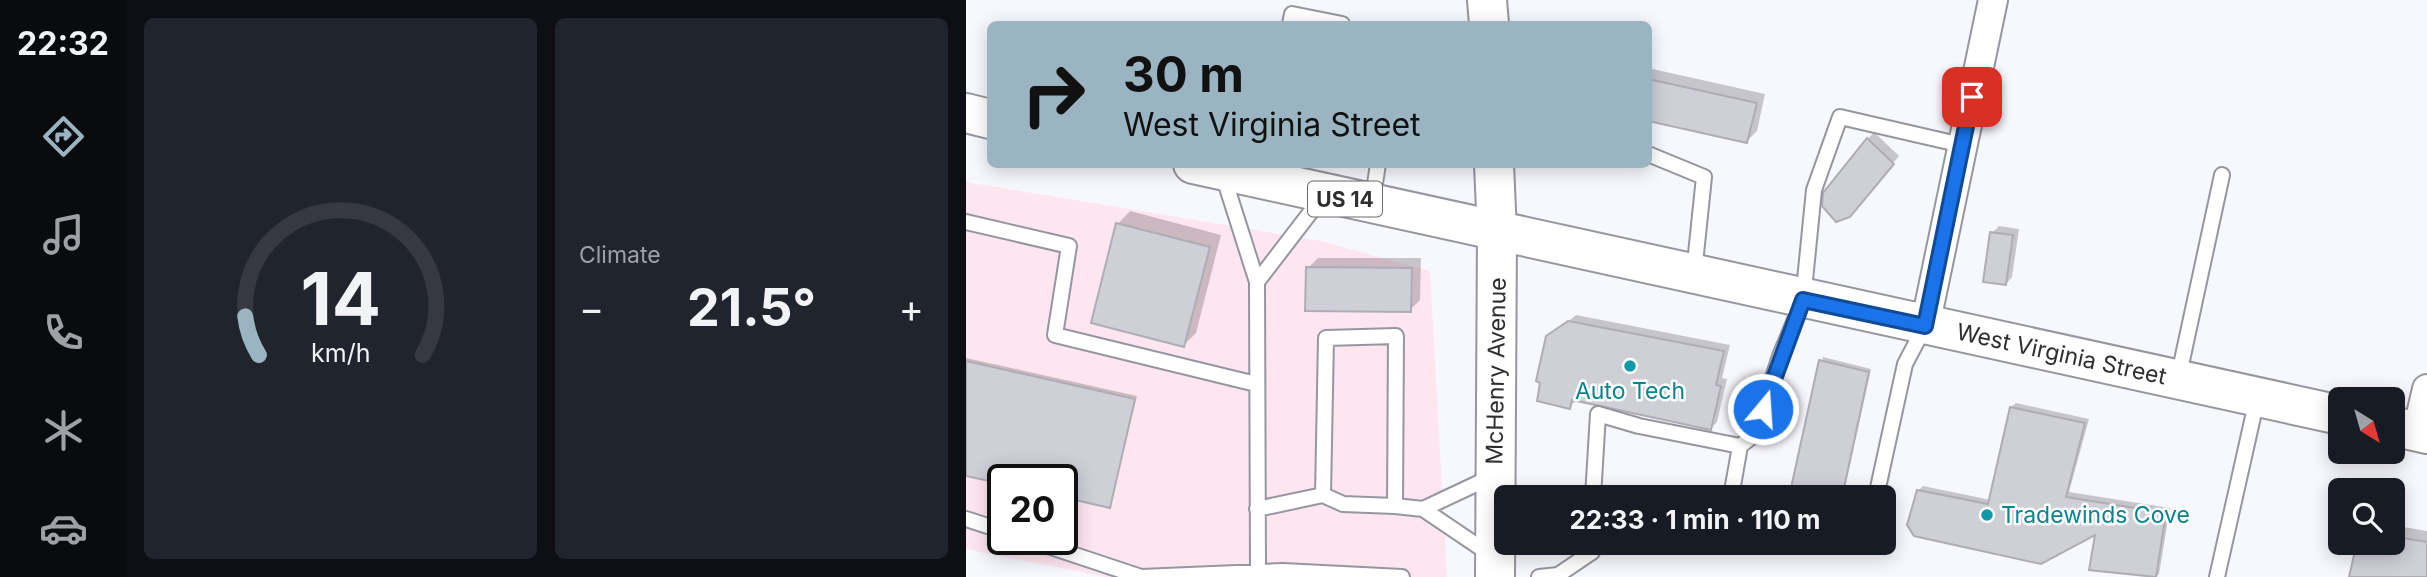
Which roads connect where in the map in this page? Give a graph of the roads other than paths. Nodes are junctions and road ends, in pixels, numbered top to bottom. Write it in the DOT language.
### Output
graph roads {
  1 [pos="1487,0"];
  2 [pos="1993,0"];
  3 [pos="1291,21"];
  4 [pos="1318,21"];
  5 [pos="1489,21"];
  6 [pos="966,113"];
  7 [pos="987,118"];
  8 [pos="1962,145"];
  9 [pos="1652,156"];
  10 [pos="1207,168"];
  11 [pos="1377,168"];
  12 [pos="1494,168"];
  13 [pos="2222,175"];
  14 [pos="1305,185"];
  15 [pos="1372,205"];
  16 [pos="966,222"];
  17 [pos="1497,233"];
  18 [pos="1694,276"];
  19 [pos="1257,282"];
  20 [pos="1803,300"];
  21 [pos="1925,326"];
  22 [pos="2178,380"];
  23 [pos="1256,384"];
  24 [pos="2427,389"];
  25 [pos="2257,397"];
  26 [pos="2328,412"];
  27 [pos="2412,431"];
  28 [pos="1740,446"];
  29 [pos="1495,475"];
  30 [pos="1594,485"];
  31 [pos="1733,485"];
  32 [pos="1879,485"];
  33 [pos="1323,495"];
  34 [pos="1395,506"];
  35 [pos="1257,509"];
  36 [pos="1423,509"];
  37 [pos="966,519"];
  38 [pos="987,526"];
  39 [pos="1075,555"];
  40 [pos="1588,555"];
  41 [pos="1495,567"];
  42 [pos="1258,572"];
  43 [pos="1402,577"];
  44 [pos="1539,577"];
  45 [pos="2217,577"];
  1 -- 5 [label="main road"];
  2 -- 8 [label="street"];
  3 -- 4 [label="lane"];
  6 -- 7 [label="main road"];
  8 -- 20 [label="lane"];
  8 -- 21 [label="street"];
  9 -- 18 [label="lane"];
  10 -- 14 [label="main road, US 14"];
  10 -- 19 [label="lane"];
  11 -- 15 [label="lane"];
  12 -- 17 [label="main road, McHenry Avenue"];
  13 -- 22 [label="lane"];
  14 -- 15 [label="main road, US 14"];
  14 -- 19 [label="lane"];
  15 -- 17 [label="main road, US 14"];
  16 -- 23 [label="lane"];
  17 -- 18 [label="main road, West Virginia Street / US 14"];
  17 -- 29 [label="main road, McHenry Avenue"];
  18 -- 20 [label="main road, West Virginia Street / US 14"];
  19 -- 23 [label="lane"];
  20 -- 21 [label="main road, West Virginia Street / US 14"];
  20 -- 28 [label="lane"];
  21 -- 22 [label="main road, West Virginia Street / US 14"];
  21 -- 32 [label="lane"];
  22 -- 25 [label="main road, West Virginia Street / US 14"];
  23 -- 35 [label="lane"];
  24 -- 27 [label="street"];
  25 -- 26 [label="main road, West Virginia Street / US 14"];
  25 -- 45 [label="lane"];
  28 -- 30 [label="lane"];
  28 -- 31 [label="lane"];
  29 -- 36 [label="lane"];
  29 -- 41 [label="main road, McHenry Avenue"];
  33 -- 34 [label="lane"];
  33 -- 34 [label="lane"];
  33 -- 35 [label="lane"];
  34 -- 36 [label="lane"];
  35 -- 42 [label="lane"];
  36 -- 41 [label="lane"];
  37 -- 38 [label="lane"];
  39 -- 42 [label="lane"];
  40 -- 44 [label="lane"];
  42 -- 43 [label="lane"];
}
